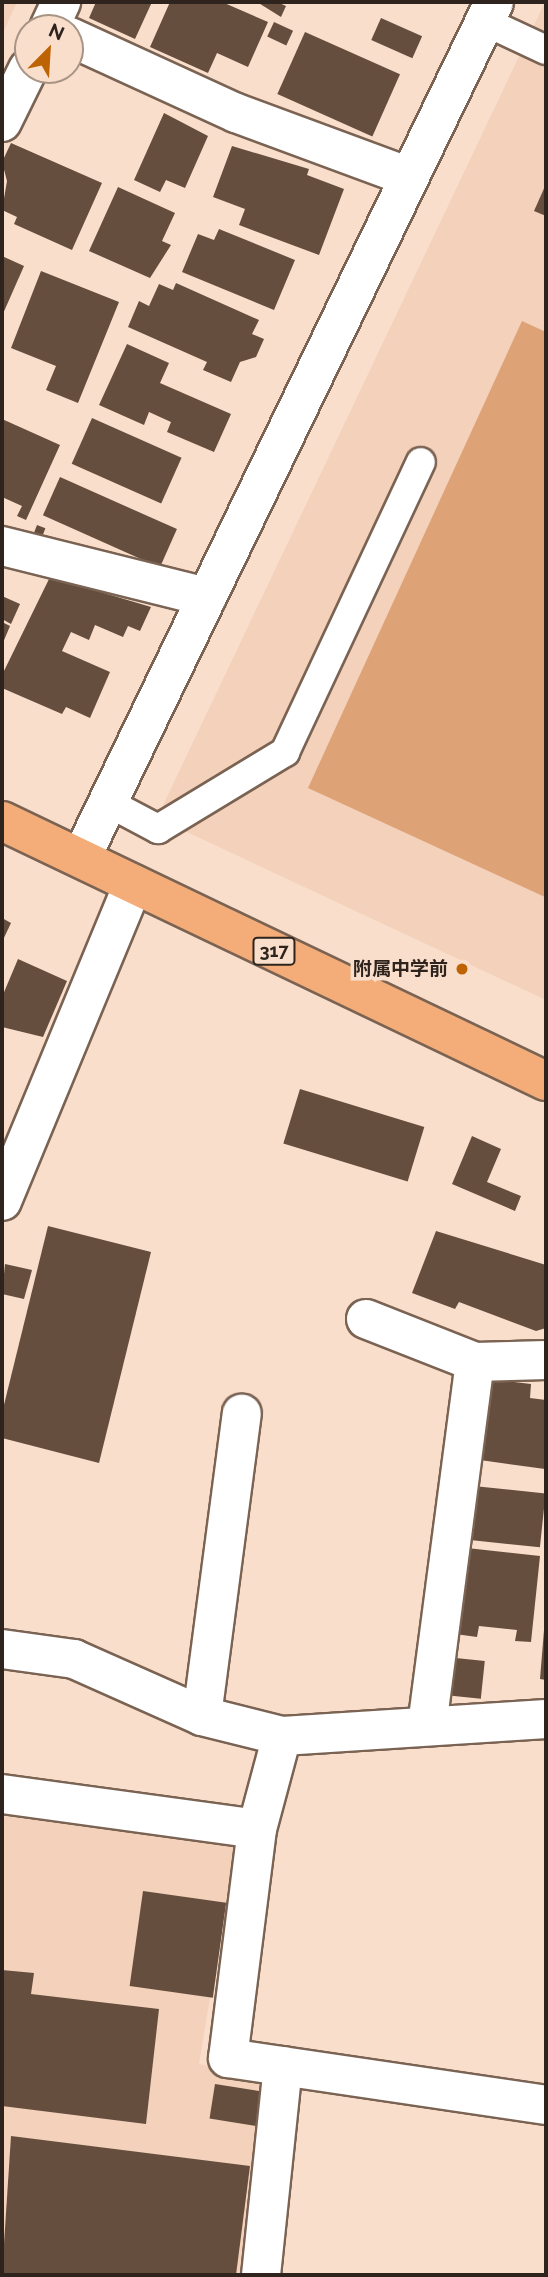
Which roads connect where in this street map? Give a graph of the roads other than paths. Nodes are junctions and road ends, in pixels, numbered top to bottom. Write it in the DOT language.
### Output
graph roads {
  1 [pos="489,11"];
  2 [pos="84,43"];
  3 [pos="546,50"];
  4 [pos="21,84"];
  5 [pos="2,122"];
  6 [pos="409,177"];
  7 [pos="421,462"];
  8 [pos="2,546"];
  9 [pos="207,597"];
  10 [pos="107,802"];
  11 [pos="2,821"];
  12 [pos="81,858"];
  13 [pos="133,884"];
  14 [pos="546,1082"];
  15 [pos="2,1201"];
  16 [pos="366,1319"];
  17 [pos="546,1360"];
  18 [pos="475,1362"];
  19 [pos="242,1414"];
  20 [pos="2,1648"];
  21 [pos="202,1716"];
  22 [pos="546,1718"];
  23 [pos="427,1726"];
  24 [pos="282,1736"];
  25 [pos="2,1794"];
  26 [pos="257,1829"];
  27 [pos="284,2066"];
  28 [pos="546,2105"];
  29 [pos="261,2275"];
  1 -- 3 [label="lane"];
  1 -- 6 [label="street"];
  2 -- 6 [label="street"];
  4 -- 5 [label="street"];
  6 -- 9 [label="street"];
  7 -- 10 [label="lane"];
  8 -- 9 [label="street"];
  9 -- 10 [label="street"];
  10 -- 12 [label="street"];
  11 -- 12 [label="highway, 317"];
  12 -- 13 [label="highway, 317"];
  13 -- 14 [label="highway, 317"];
  13 -- 15 [label="street"];
  16 -- 18 [label="street"];
  17 -- 18 [label="street"];
  18 -- 23 [label="street"];
  19 -- 21 [label="street"];
  20 -- 21 [label="street"];
  21 -- 24 [label="street"];
  22 -- 23 [label="street"];
  23 -- 24 [label="street"];
  24 -- 26 [label="street"];
  25 -- 26 [label="street"];
  26 -- 27 [label="street"];
  27 -- 28 [label="street"];
  27 -- 29 [label="street"];
}
